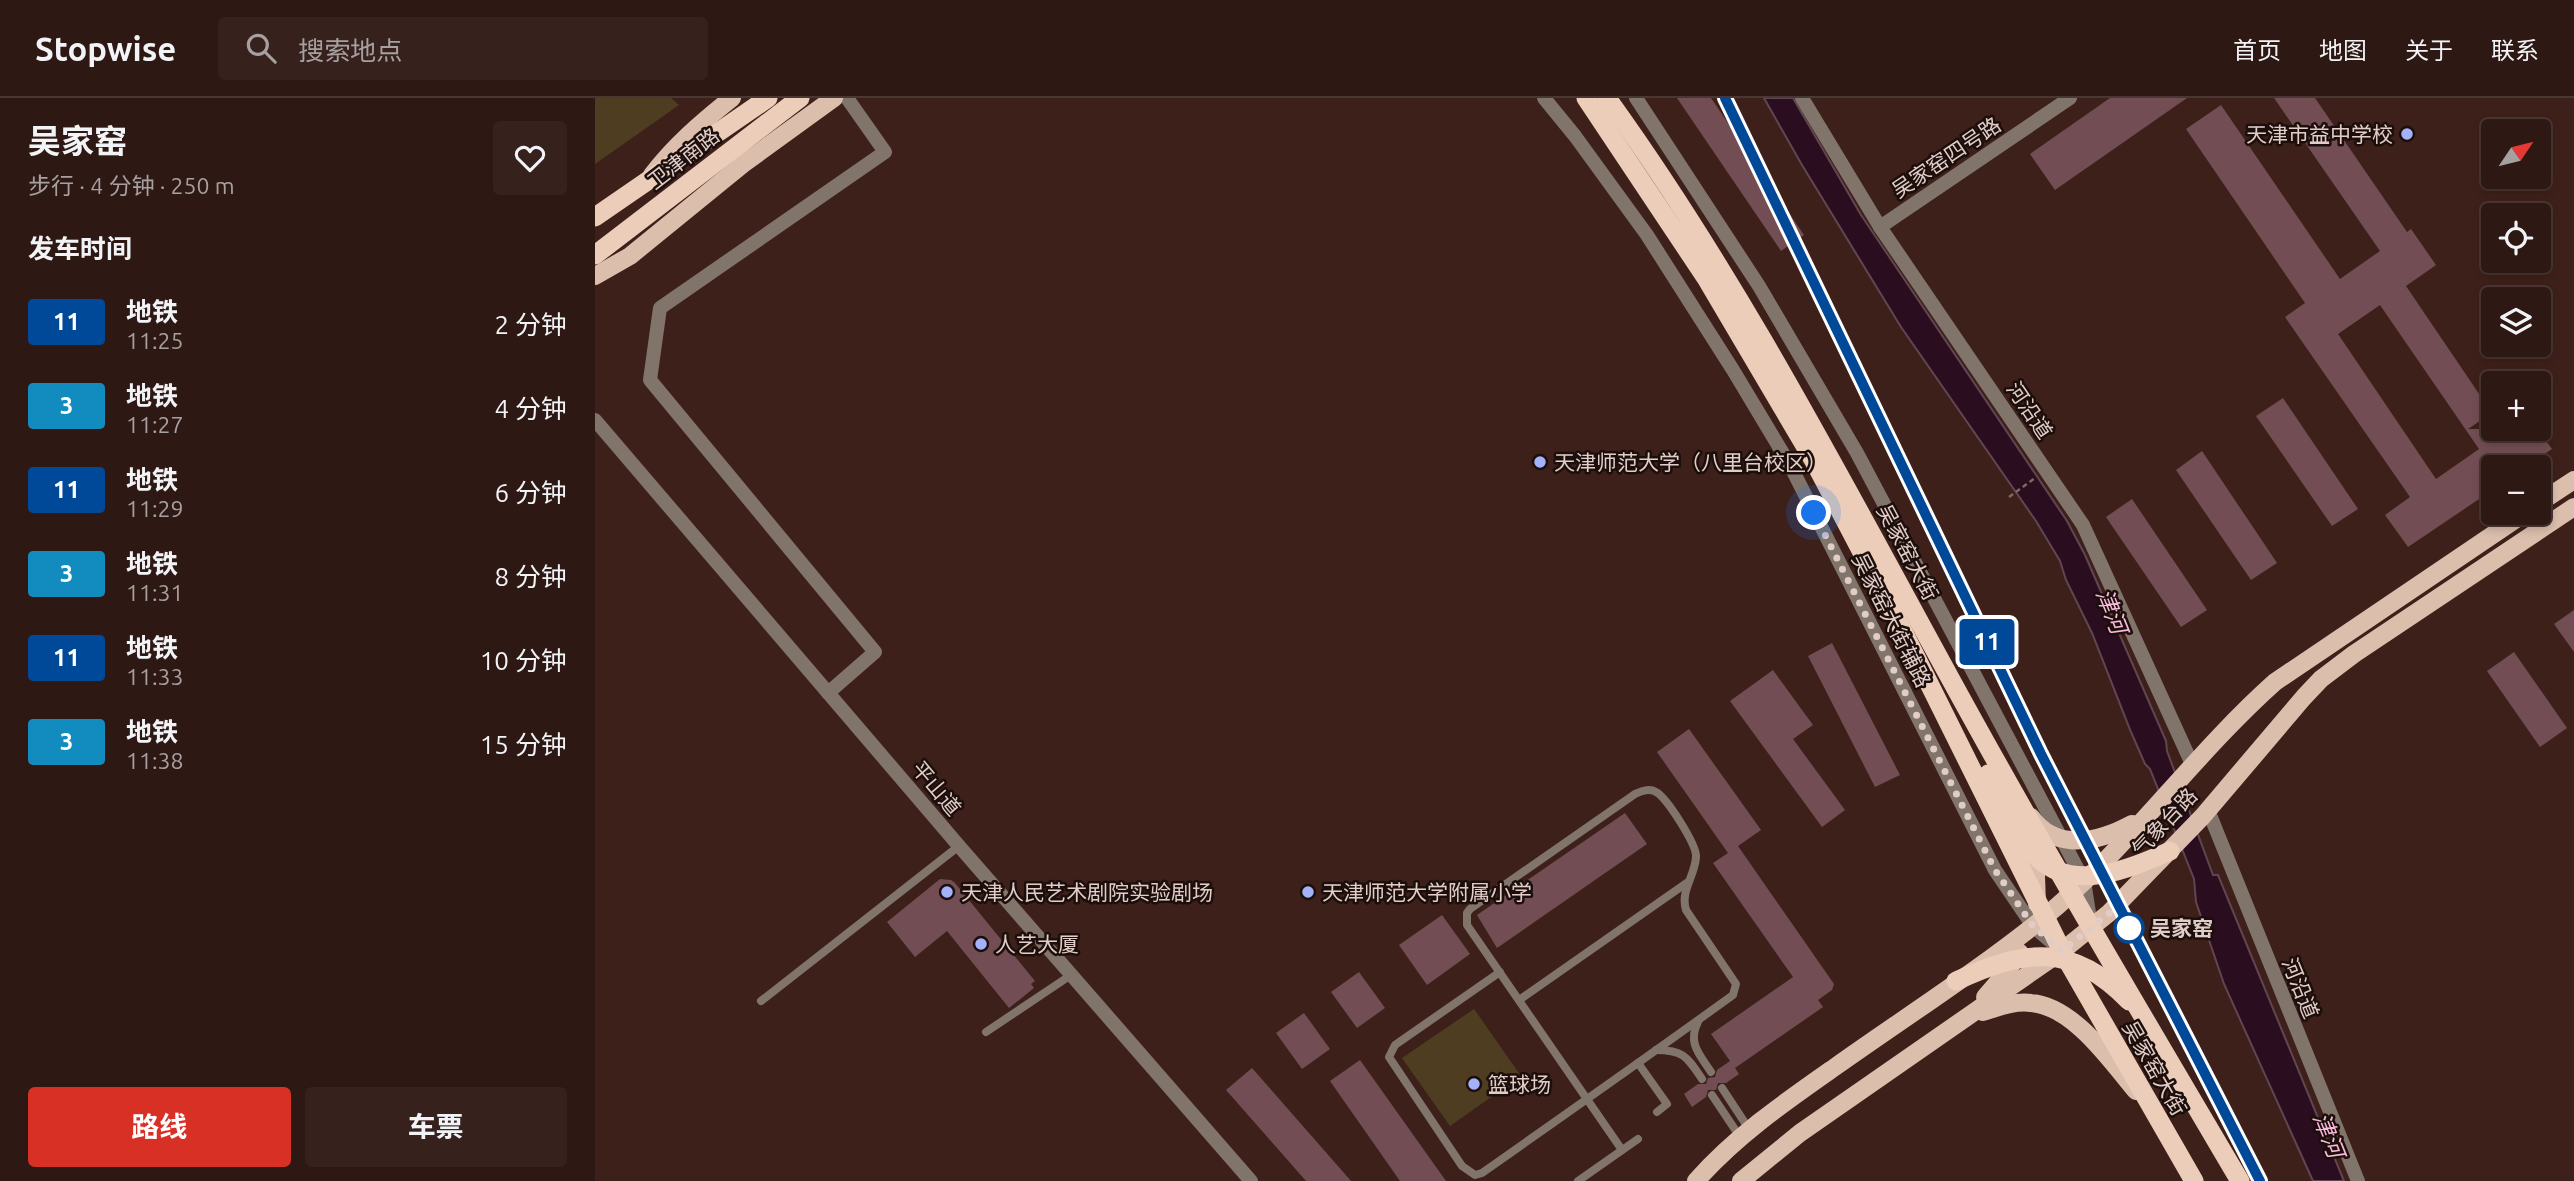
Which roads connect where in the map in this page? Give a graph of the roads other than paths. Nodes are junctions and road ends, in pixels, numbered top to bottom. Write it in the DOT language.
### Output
graph roads {
  1 [pos="733,98"];
  2 [pos="768,98"];
  3 [pos="800,98"];
  4 [pos="834,98"];
  5 [pos="847,98"];
  6 [pos="1544,98"];
  7 [pos="1586,98"];
  8 [pos="1607,98"];
  9 [pos="1636,98"];
  10 [pos="1804,98"];
  11 [pos="2070,98"];
  12 [pos="647,180"];
  13 [pos="595,218"];
  14 [pos="1880,227"];
  15 [pos="595,255"];
  16 [pos="595,275"];
  17 [pos="595,420"];
  18 [pos="2574,480"];
  19 [pos="2551,495"];
  20 [pos="2574,507"];
  21 [pos="2507,525"];
  22 [pos="1904,612"];
  23 [pos="828,693"];
  24 [pos="1951,725"];
  25 [pos="2188,769"];
  26 [pos="2018,797"];
  27 [pos="2205,813"];
  28 [pos="2144,818"];
  29 [pos="2063,839"];
  30 [pos="959,846"];
  31 [pos="2170,851"];
  32 [pos="2036,856"];
  33 [pos="2060,873"];
  34 [pos="2082,882"];
  35 [pos="1688,883"];
  36 [pos="2039,914"];
  37 [pos="2091,927"];
  38 [pos="2061,955"];
  39 [pos="2015,960"];
  40 [pos="1500,972"];
  41 [pos="1071,975"];
  42 [pos="1957,982"];
  43 [pos="1519,1000"];
  44 [pos="761,1001"];
  45 [pos="2144,1017"];
  46 [pos="1967,1018"];
  47 [pos="1698,1021"];
  48 [pos="986,1032"];
  49 [pos="1656,1050"];
  50 [pos="1638,1063"];
  51 [pos="1711,1072"];
  52 [pos="1702,1079"];
  53 [pos="1722,1088"];
  54 [pos="1712,1095"];
  55 [pos="1587,1099"];
  56 [pos="2153,1111"];
  57 [pos="1657,1112"];
  58 [pos="1745,1133"];
  59 [pos="1638,1139"];
  60 [pos="1622,1150"];
  61 [pos="1477,1178"];
  62 [pos="1251,1181"];
  63 [pos="1578,1181"];
  64 [pos="1696,1181"];
  65 [pos="1741,1181"];
  66 [pos="2194,1181"];
  67 [pos="2240,1181"];
  68 [pos="2358,1181"];
  1 -- 12 [label="main road"];
  2 -- 12 [label="highway, 卫津南路"];
  3 -- 15 [label="highway, 卫津南路"];
  4 -- 16 [label="main road"];
  5 -- 23 [label="street"];
  6 -- 36 [label="street, 吴家窑大街辅路"];
  7 -- 22 [label="highway, 吴家窑大街"];
  8 -- 22 [label="highway, 吴家窑大街"];
  9 -- 29 [label="street"];
  10 -- 14 [label="street, 河沿道"];
  11 -- 14 [label="street, 吴家窑四号路"];
  12 -- 13 [label="highway, 卫津南路"];
  14 -- 25 [label="street, 河沿道"];
  17 -- 23 [label="street, 平山道"];
  18 -- 19 [label="main road"];
  20 -- 27 [label="main road, 气象台路"];
  21 -- 25 [label="main road, 气象台路"];
  22 -- 24 [label="highway, 吴家窑大街"];
  22 -- 26 [label="highway, 吴家窑大街"];
  23 -- 30 [label="street, 平山道"];
  24 -- 32 [label="highway"];
  24 -- 36 [label="highway, 吴家窑大街"];
  25 -- 28 [label="main road, 气象台路"];
  26 -- 29 [label="main road"];
  26 -- 32 [label="main road"];
  26 -- 33 [label="highway, 吴家窑大街"];
  27 -- 31 [label="main road, 气象台路"];
  27 -- 68 [label="street, 河沿道"];
  28 -- 29 [label="main road"];
  28 -- 34 [label="main road, 气象台路"];
  29 -- 34 [label="street"];
  30 -- 41 [label="street, 平山道"];
  30 -- 44 [label="lane"];
  31 -- 34 [label="highway"];
  31 -- 37 [label="main road, 气象台路"];
  32 -- 33 [label="highway"];
  32 -- 36 [label="main road"];
  33 -- 34 [label="highway, 吴家窑大街"];
  34 -- 36 [label="main road, 气象台路"];
  34 -- 37 [label="highway, 吴家窑大街"];
  35 -- 40 [label="lane"];
  35 -- 43 [label="lane"];
  35 -- 47 [label="lane"];
  36 -- 38 [label="highway, 吴家窑大街"];
  36 -- 39 [label="main road"];
  36 -- 42 [label="main road, 气象台路"];
  37 -- 38 [label="main road, 气象台路"];
  37 -- 45 [label="highway, 吴家窑大街"];
  38 -- 39 [label="highway"];
  38 -- 45 [label="highway"];
  38 -- 46 [label="main road, 气象台路"];
  38 -- 56 [label="highway, 吴家窑大街"];
  39 -- 42 [label="highway"];
  39 -- 46 [label="main road"];
  40 -- 43 [label="lane"];
  40 -- 61 [label="lane"];
  41 -- 48 [label="lane"];
  41 -- 62 [label="street, 平山道"];
  42 -- 58 [label="main road, 气象台路"];
  43 -- 55 [label="lane"];
  45 -- 67 [label="highway, 吴家窑大街"];
  46 -- 56 [label="main road"];
  46 -- 65 [label="main road, 气象台路"];
  47 -- 49 [label="lane"];
  47 -- 51 [label="lane"];
  49 -- 50 [label="lane"];
  49 -- 52 [label="lane"];
  50 -- 55 [label="lane"];
  50 -- 57 [label="lane"];
  53 -- 58 [label="lane"];
  54 -- 58 [label="lane"];
  55 -- 60 [label="lane"];
  55 -- 61 [label="lane"];
  56 -- 66 [label="highway, 吴家窑大街"];
  58 -- 64 [label="main road, 气象台路"];
  59 -- 60 [label="lane"];
  60 -- 63 [label="lane"];
}
